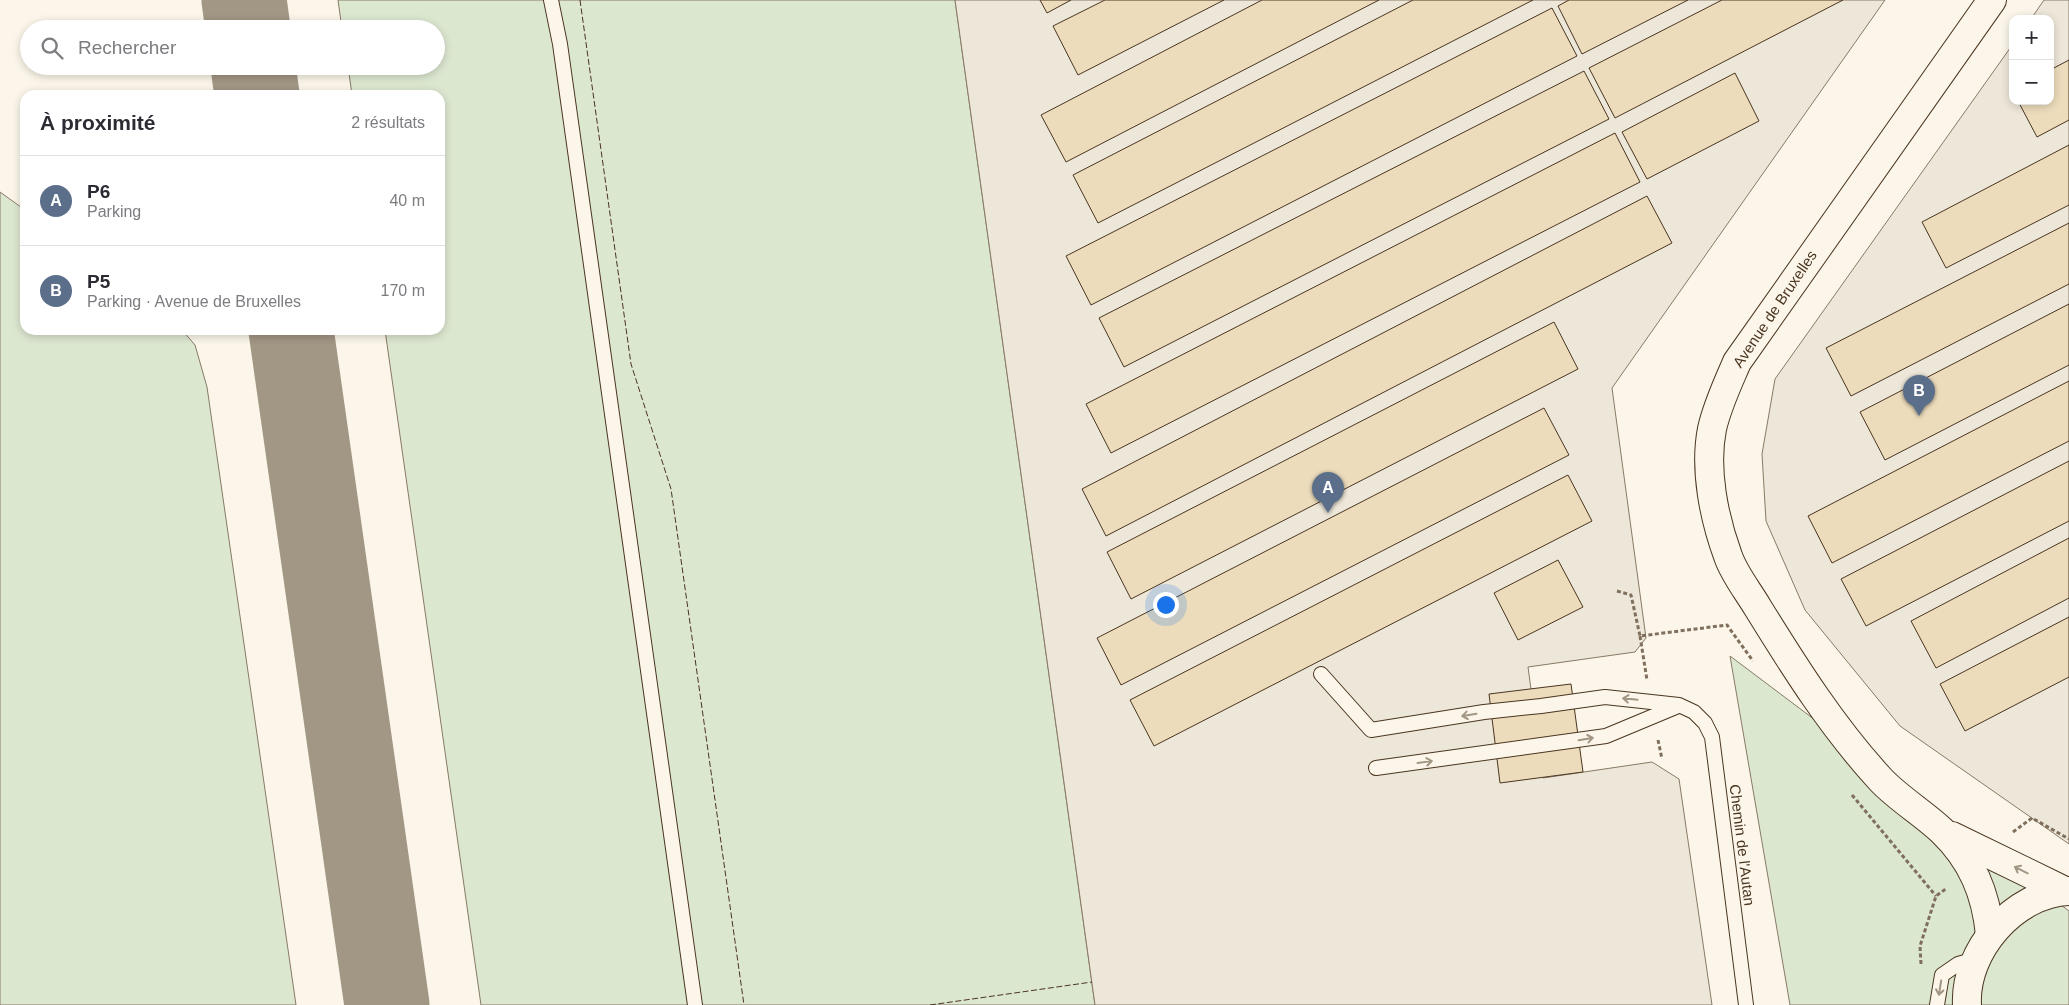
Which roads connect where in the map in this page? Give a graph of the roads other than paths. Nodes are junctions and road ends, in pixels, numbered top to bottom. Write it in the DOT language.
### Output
graph roads {
  1 [pos="551,0"];
  2 [pos="1992,0"];
  3 [pos="1321,674"];
  4 [pos="1679,705"];
  5 [pos="1376,768"];
  6 [pos="1942,831"];
  7 [pos="2067,891"];
  8 [pos="1990,935"];
  9 [pos="1976,959"];
  10 [pos="695,1005"];
  11 [pos="1746,1005"];
  12 [pos="1937,1005"];
  13 [pos="1968,1005"];
  1 -- 10 [label="lane"];
  2 -- 6 [label="street, Avenue de Bruxelles"];
  4 -- 3 [label="lane, one-way"];
  5 -- 4 [label="lane, one-way"];
  4 -- 11 [label="lane, Chemin de l'Autan"];
  7 -- 6 [label="street, one-way"];
  6 -- 8 [label="street"];
  7 -- 8 [label="street"];
  8 -- 9 [label="street"];
  9 -- 12 [label="lane, one-way"];
  9 -- 13 [label="street"];
}
